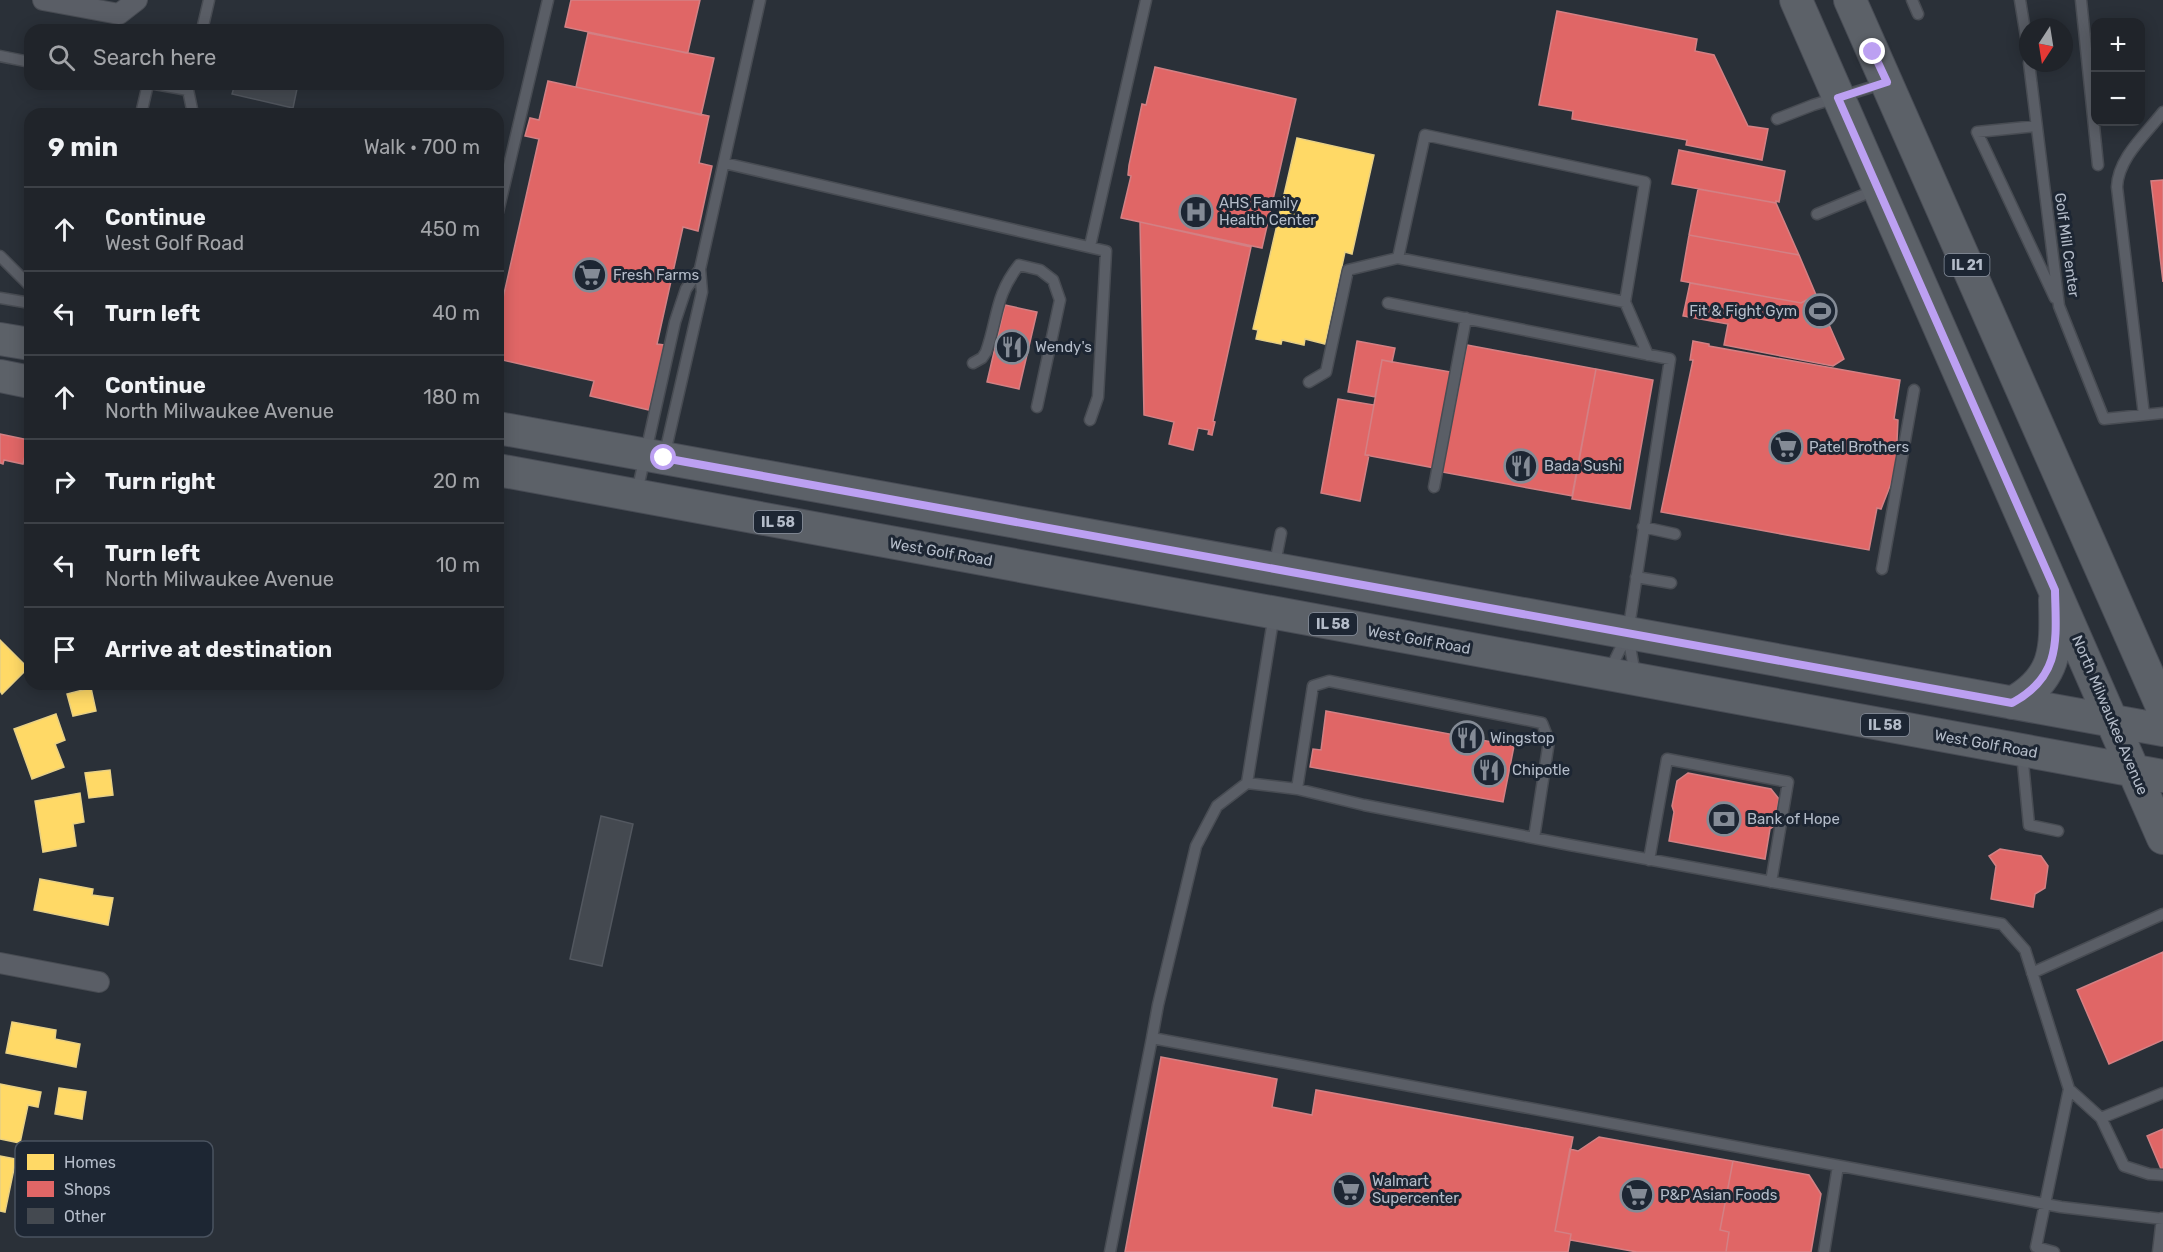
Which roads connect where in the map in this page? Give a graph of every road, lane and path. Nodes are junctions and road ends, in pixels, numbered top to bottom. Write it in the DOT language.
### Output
graph roads {
  1 [pos="43,0"];
  2 [pos="137,0"];
  3 [pos="209,0"];
  4 [pos="548,0"];
  5 [pos="759,0"];
  6 [pos="1146,0"];
  7 [pos="1796,0"];
  8 [pos="1850,0"];
  9 [pos="1912,0"];
  10 [pos="2020,0"];
  11 [pos="2081,0"];
  12 [pos="1918,15"];
  13 [pos="2023,18"];
  14 [pos="203,24"];
  15 [pos="0,56"];
  16 [pos="24,61"];
  17 [pos="2031,72"];
  18 [pos="1887,82"];
  19 [pos="147,90"];
  20 [pos="189,90"];
  21 [pos="1838,98"];
  22 [pos="142,108"];
  23 [pos="192,108"];
  24 [pos="2163,112"];
  25 [pos="1777,118"];
  26 [pos="2036,126"];
  27 [pos="724,163"];
  28 [pos="2098,165"];
  29 [pos="504,187"];
  30 [pos="1878,189"];
  31 [pos="1817,214"];
  32 [pos="1090,246"];
  33 [pos="0,256"];
  34 [pos="1398,258"];
  35 [pos="700,269"];
  36 [pos="24,280"];
  37 [pos="0,298"];
  38 [pos="24,302"];
  39 [pos="1625,302"];
  40 [pos="1388,303"];
  41 [pos="2059,306"];
  42 [pos="1466,318"];
  43 [pos="0,339"];
  44 [pos="24,344"];
  45 [pos="1648,355"];
  46 [pos="973,363"];
  47 [pos="0,376"];
  48 [pos="24,381"];
  49 [pos="1310,382"];
  50 [pos="1914,390"];
  51 [pos="1037,407"];
  52 [pos="2163,413"];
  53 [pos="2144,415"];
  54 [pos="1090,420"];
  55 [pos="504,429"];
  56 [pos="655,456"];
  57 [pos="504,471"];
  58 [pos="1434,487"];
  59 [pos="636,496"];
  60 [pos="1643,527"];
  61 [pos="1281,532"];
  62 [pos="1675,534"];
  63 [pos="1274,568"];
  64 [pos="1882,569"];
  65 [pos="1636,577"];
  66 [pos="1671,584"];
  67 [pos="2055,590"];
  68 [pos="1274,614"];
  69 [pos="1628,633"];
  70 [pos="1622,677"];
  71 [pos="2012,703"];
  72 [pos="2163,709"];
  73 [pos="2112,721"];
  74 [pos="2163,730"];
  75 [pos="2022,750"];
  76 [pos="2149,774"];
  77 [pos="1247,783"];
  78 [pos="1297,789"];
  79 [pos="2058,831"];
  80 [pos="1533,838"];
  81 [pos="2163,838"];
  82 [pos="1649,860"];
  83 [pos="1771,882"];
  84 [pos="2163,914"];
  85 [pos="0,963"];
  86 [pos="2032,973"];
  87 [pos="99,982"];
  88 [pos="1152,1038"];
  89 [pos="2069,1089"];
  90 [pos="2163,1093"];
  91 [pos="2101,1118"];
  92 [pos="1838,1166"];
  93 [pos="2163,1175"];
  94 [pos="2045,1204"];
  95 [pos="2163,1218"];
  96 [pos="1110,1252"];
  97 [pos="1824,1252"];
  98 [pos="2054,1252"];
  99 [pos="2158,1252"];
  1 -- 2 [label="street"];
  3 -- 14 [label="lane"];
  4 -- 29 [label="lane"];
  5 -- 27 [label="lane"];
  6 -- 32 [label="lane"];
  7 -- 21 [label="main road, North Milwaukee Avenue"];
  8 -- 18 [label="main road, IL 21"];
  9 -- 12 [label="lane"];
  10 -- 13 [label="lane"];
  11 -- 28 [label="lane"];
  15 -- 16 [label="lane"];
  17 -- 26 [label="lane, Golf Mill Center"];
  18 -- 21 [label="lane"];
  18 -- 72 [label="main road, IL 21"];
  19 -- 22 [label="lane"];
  20 -- 23 [label="lane"];
  21 -- 25 [label="lane"];
  21 -- 30 [label="main road, North Milwaukee Avenue"];
  24 -- 53 [label="lane"];
  26 -- 41 [label="lane, Golf Mill Center"];
  26 -- 41 [label="lane"];
  27 -- 32 [label="lane"];
  27 -- 35 [label="lane"];
  30 -- 31 [label="lane"];
  30 -- 67 [label="main road, North Milwaukee Avenue"];
  32 -- 54 [label="lane"];
  33 -- 36 [label="lane"];
  34 -- 39 [label="lane"];
  34 -- 39 [label="lane"];
  34 -- 49 [label="lane"];
  35 -- 56 [label="lane"];
  35 -- 56 [label="lane"];
  37 -- 38 [label="lane"];
  39 -- 45 [label="lane"];
  40 -- 42 [label="lane"];
  41 -- 53 [label="lane, Golf Mill Center"];
  42 -- 45 [label="lane"];
  42 -- 58 [label="lane"];
  43 -- 44 [label="main road"];
  45 -- 60 [label="lane"];
  46 -- 51 [label="lane"];
  47 -- 48 [label="main road"];
  50 -- 64 [label="lane"];
  52 -- 53 [label="lane, Golf Mill Center"];
  55 -- 56 [label="main road"];
  56 -- 59 [label="lane"];
  56 -- 63 [label="main road"];
  57 -- 59 [label="main road, West Golf Road / IL 58"];
  59 -- 68 [label="main road, West Golf Road / IL 58"];
  60 -- 62 [label="lane"];
  60 -- 65 [label="lane"];
  61 -- 63 [label="lane"];
  63 -- 69 [label="main road"];
  65 -- 66 [label="lane"];
  65 -- 69 [label="lane"];
  67 -- 71 [label="main road"];
  67 -- 73 [label="main road, North Milwaukee Avenue"];
  68 -- 70 [label="main road, West Golf Road / IL 58"];
  68 -- 77 [label="lane"];
  69 -- 70 [label="lane"];
  69 -- 70 [label="lane"];
  69 -- 71 [label="main road"];
  70 -- 75 [label="main road, West Golf Road / IL 58"];
  71 -- 73 [label="main road"];
  73 -- 74 [label="main road"];
  73 -- 76 [label="main road, North Milwaukee Avenue"];
  75 -- 76 [label="main road, West Golf Road / IL 58"];
  75 -- 79 [label="lane"];
  76 -- 81 [label="main road, North Milwaukee Avenue"];
  77 -- 78 [label="lane"];
  77 -- 88 [label="lane"];
  78 -- 80 [label="lane"];
  78 -- 80 [label="lane"];
  80 -- 82 [label="lane"];
  82 -- 83 [label="lane"];
  82 -- 83 [label="lane"];
  83 -- 86 [label="lane"];
  84 -- 86 [label="lane"];
  85 -- 87 [label="street"];
  86 -- 89 [label="lane"];
  88 -- 92 [label="lane"];
  88 -- 96 [label="lane"];
  89 -- 91 [label="lane"];
  89 -- 94 [label="lane"];
  90 -- 91 [label="lane"];
  91 -- 93 [label="lane"];
  92 -- 94 [label="lane"];
  92 -- 97 [label="lane"];
  94 -- 95 [label="lane"];
  94 -- 98 [label="lane"];
  95 -- 99 [label="lane"];
}
